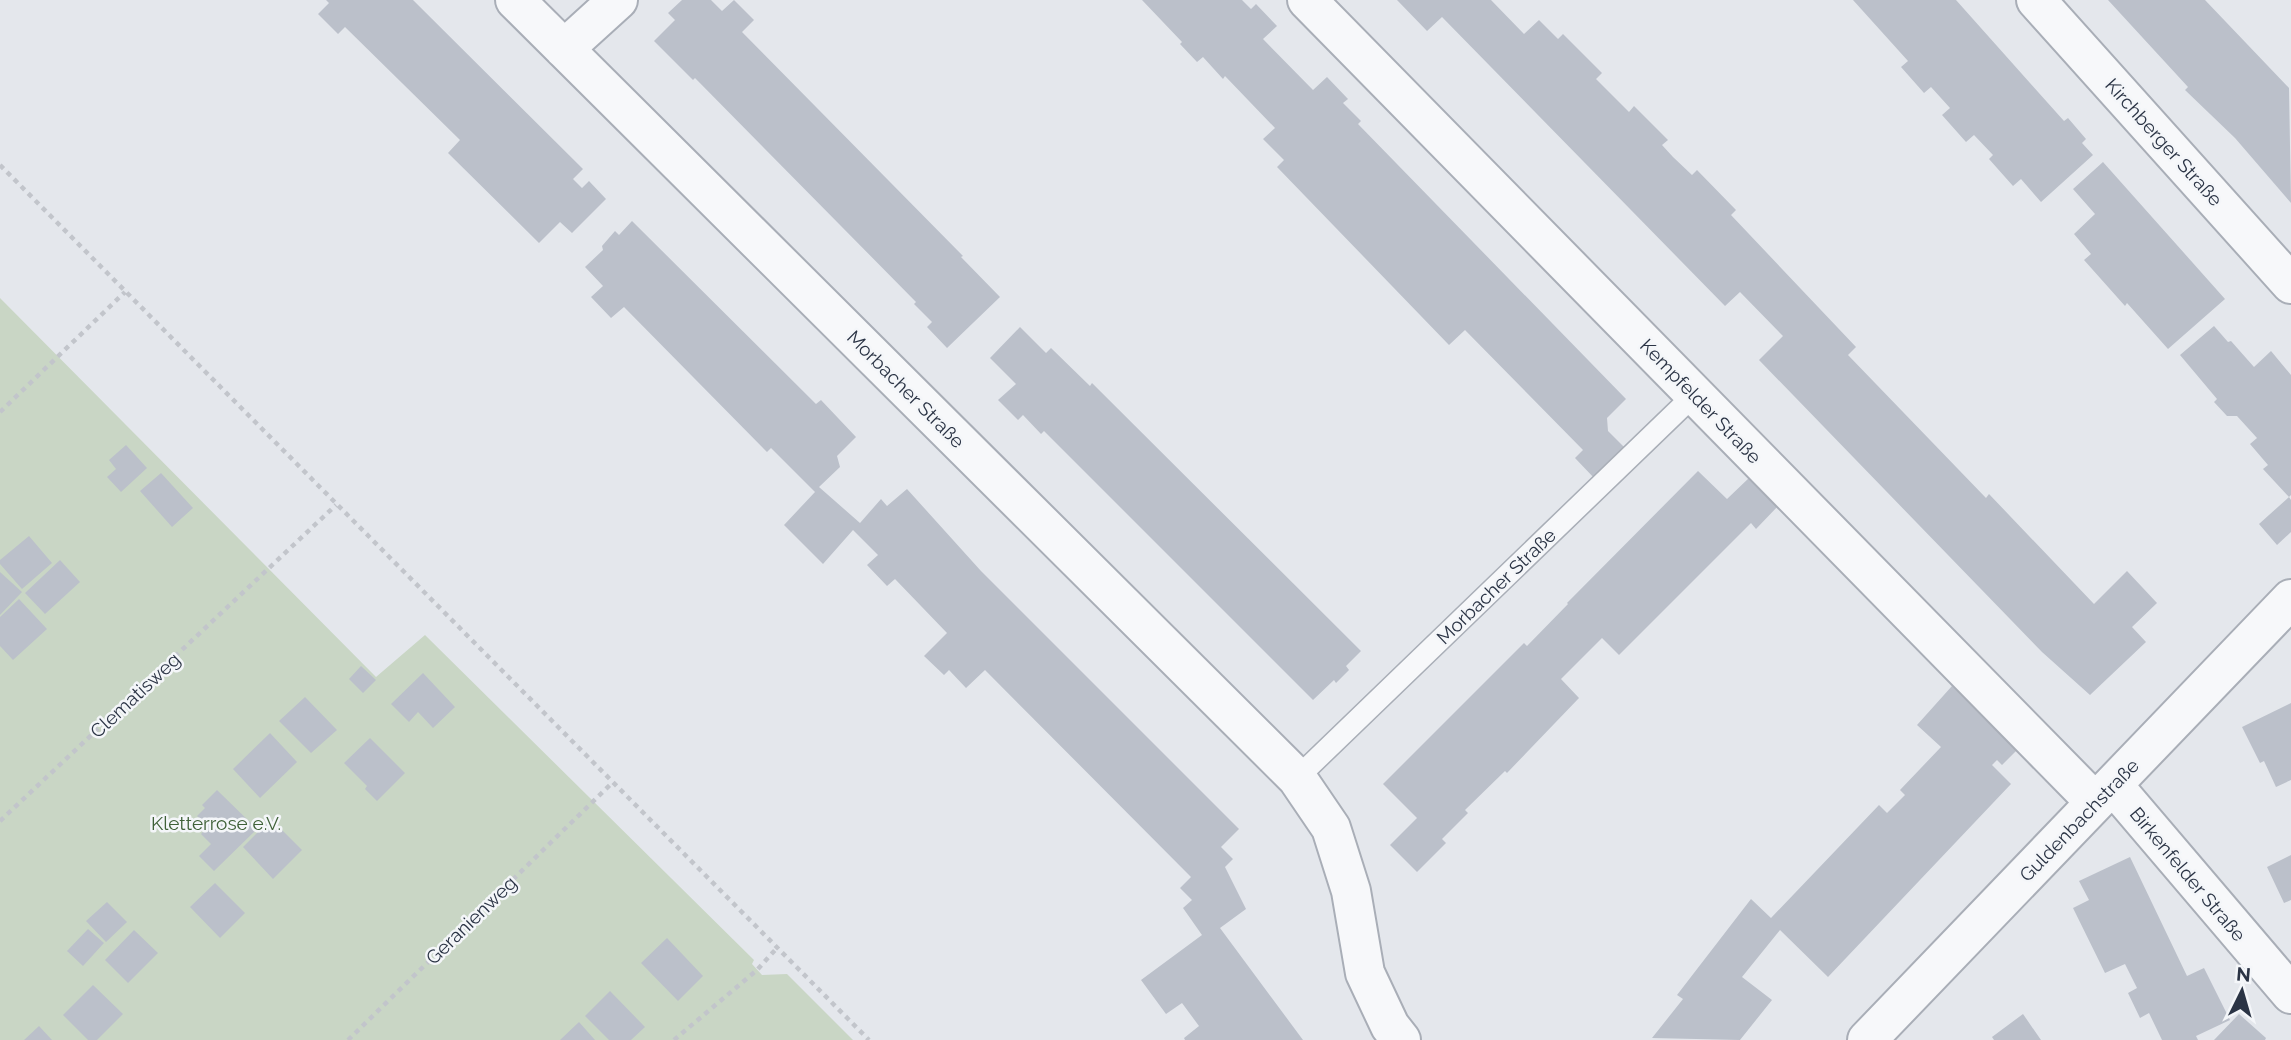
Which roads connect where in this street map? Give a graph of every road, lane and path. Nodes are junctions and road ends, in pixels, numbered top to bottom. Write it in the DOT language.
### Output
graph roads {
  1 [pos="515,0"];
  2 [pos="618,0"];
  3 [pos="1307,0"];
  4 [pos="2036,0"];
  5 [pos="564,49"];
  6 [pos="0,165"];
  7 [pos="2291,284"];
  8 [pos="125,292"];
  9 [pos="1695,395"];
  10 [pos="0,412"];
  11 [pos="336,505"];
  12 [pos="2291,599"];
  13 [pos="1297,778"];
  14 [pos="613,782"];
  15 [pos="2104,794"];
  16 [pos="0,821"];
  17 [pos="776,949"];
  18 [pos="2291,994"];
  19 [pos="348,1040"];
  20 [pos="674,1040"];
  21 [pos="869,1040"];
  22 [pos="1401,1040"];
  23 [pos="1867,1040"];
  1 -- 5 [label="street, Morbacher Straße"];
  2 -- 5 [label="street"];
  3 -- 9 [label="street, Kempfelder Straße"];
  4 -- 7 [label="street, Kirchberger Straße"];
  5 -- 13 [label="street, Morbacher Straße"];
  6 -- 8 [label="path"];
  8 -- 10 [label="path"];
  8 -- 11 [label="path"];
  9 -- 13 [label="lane, Morbacher Straße"];
  9 -- 15 [label="street, Kempfelder Straße"];
  11 -- 14 [label="path"];
  11 -- 16 [label="path, Clematisweg"];
  12 -- 15 [label="street, Guldenbachstraße"];
  13 -- 22 [label="street, Morbacher Straße"];
  14 -- 17 [label="path"];
  14 -- 19 [label="path, Geranienweg"];
  15 -- 18 [label="street, Birkenfelder Straße"];
  15 -- 23 [label="street, Guldenbachstraße"];
  17 -- 20 [label="path"];
  17 -- 21 [label="path"];
}
